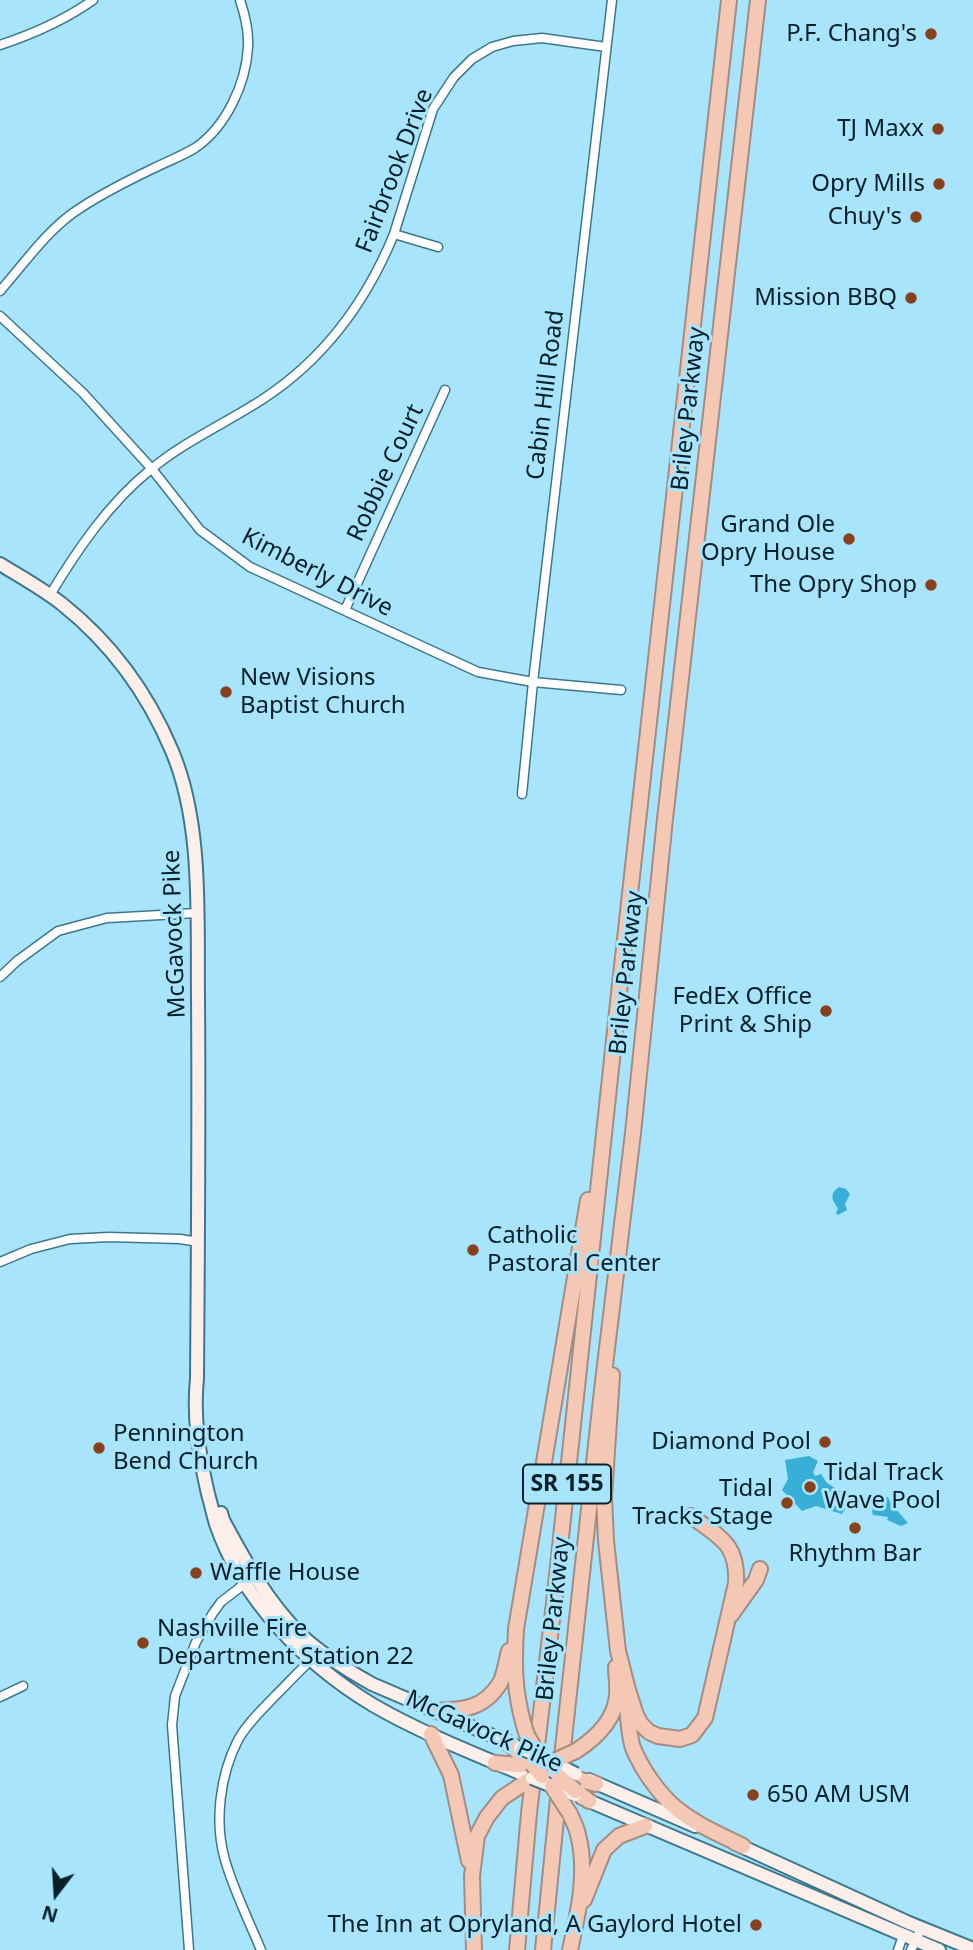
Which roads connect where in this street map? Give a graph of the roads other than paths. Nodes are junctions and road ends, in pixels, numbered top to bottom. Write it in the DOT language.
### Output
graph roads {
  1 [pos="93,0"];
  2 [pos="240,0"];
  3 [pos="612,0"];
  4 [pos="729,0"];
  5 [pos="758,0"];
  6 [pos="0,45"];
  7 [pos="606,47"];
  8 [pos="394,234"];
  9 [pos="438,247"];
  10 [pos="0,291"];
  11 [pos="0,317"];
  12 [pos="445,390"];
  13 [pos="152,468"];
  14 [pos="0,564"];
  15 [pos="50,595"];
  16 [pos="345,610"];
  17 [pos="533,682"];
  18 [pos="621,690"];
  19 [pos="522,794"];
  20 [pos="197,913"];
  21 [pos="0,977"];
  22 [pos="616,1019"];
  23 [pos="622,1227"];
  24 [pos="198,1242"];
  25 [pos="0,1262"];
  26 [pos="691,1516"];
  27 [pos="760,1569"];
  28 [pos="250,1580"];
  29 [pos="727,1622"];
  30 [pos="516,1629"];
  31 [pos="618,1651"];
  32 [pos="317,1655"];
  33 [pos="23,1686"];
  34 [pos="628,1690"];
  35 [pos="0,1698"];
  36 [pos="436,1711"];
  37 [pos="431,1734"];
  38 [pos="506,1741"];
  39 [pos="495,1763"];
  40 [pos="535,1766"];
  41 [pos="596,1784"];
  42 [pos="576,1785"];
  43 [pos="589,1801"];
  44 [pos="646,1826"];
  45 [pos="743,1846"];
  46 [pos="472,1876"];
  47 [pos="578,1917"];
  48 [pos="915,1925"];
  49 [pos="910,1942"];
  50 [pos="973,1949"];
  51 [pos="189,1950"];
  52 [pos="261,1950"];
  53 [pos="474,1950"];
  54 [pos="517,1950"];
  55 [pos="543,1950"];
  56 [pos="570,1950"];
  57 [pos="898,1950"];
  58 [pos="939,1950"];
  1 -- 6 [label="street"];
  2 -- 10 [label="street"];
  3 -- 7 [label="street, Cabin Hill Road"];
  4 -- 22 [label="highway, Briley Parkway / SR 155"];
  5 -- 23 [label="highway, Briley Parkway / SR 155"];
  7 -- 8 [label="street, Fairbrook Drive"];
  7 -- 17 [label="street, Cabin Hill Road"];
  8 -- 9 [label="street"];
  8 -- 13 [label="street, Fairbrook Drive"];
  11 -- 13 [label="street, Kimberly Drive"];
  12 -- 16 [label="street, Robbie Court"];
  13 -- 15 [label="street, Fairbrook Drive"];
  13 -- 16 [label="street, Kimberly Drive"];
  14 -- 15 [label="main road, McGavock Pike"];
  15 -- 20 [label="main road, McGavock Pike"];
  16 -- 17 [label="street, Kimberly Drive"];
  17 -- 18 [label="street, Kimberly Drive"];
  17 -- 19 [label="street, Cabin Hill Road"];
  20 -- 21 [label="street"];
  20 -- 24 [label="main road, McGavock Pike"];
  22 -- 30 [label="highway"];
  22 -- 54 [label="highway, Briley Parkway / SR 155"];
  23 -- 31 [label="highway"];
  23 -- 55 [label="highway, Briley Parkway / SR 155"];
  24 -- 25 [label="street"];
  24 -- 28 [label="main road, McGavock Pike"];
  26 -- 29 [label="highway"];
  27 -- 29 [label="highway"];
  28 -- 32 [label="main road, McGavock Pike"];
  28 -- 32 [label="main road, McGavock Pike"];
  28 -- 51 [label="street"];
  29 -- 34 [label="highway"];
  30 -- 36 [label="highway"];
  30 -- 40 [label="highway, bridge"];
  31 -- 34 [label="highway"];
  31 -- 40 [label="highway, bridge"];
  32 -- 36 [label="main road, McGavock Pike"];
  32 -- 37 [label="main road, McGavock Pike"];
  32 -- 52 [label="street"];
  33 -- 35 [label="street"];
  34 -- 45 [label="highway"];
  36 -- 38 [label="main road, McGavock Pike"];
  37 -- 39 [label="main road, McGavock Pike"];
  37 -- 46 [label="highway"];
  38 -- 40 [label="highway"];
  39 -- 40 [label="highway"];
  40 -- 42 [label="highway, bridge"];
  40 -- 46 [label="highway"];
  40 -- 47 [label="highway, bridge"];
  41 -- 42 [label="highway"];
  41 -- 45 [label="main road"];
  42 -- 43 [label="highway"];
  43 -- 44 [label="main road"];
  44 -- 47 [label="highway"];
  44 -- 49 [label="main road"];
  45 -- 48 [label="main road"];
  46 -- 53 [label="highway"];
  47 -- 56 [label="highway"];
  48 -- 49 [label="street"];
  48 -- 49 [label="street"];
  48 -- 50 [label="main road"];
  49 -- 57 [label="street"];
  49 -- 58 [label="main road"];
}
